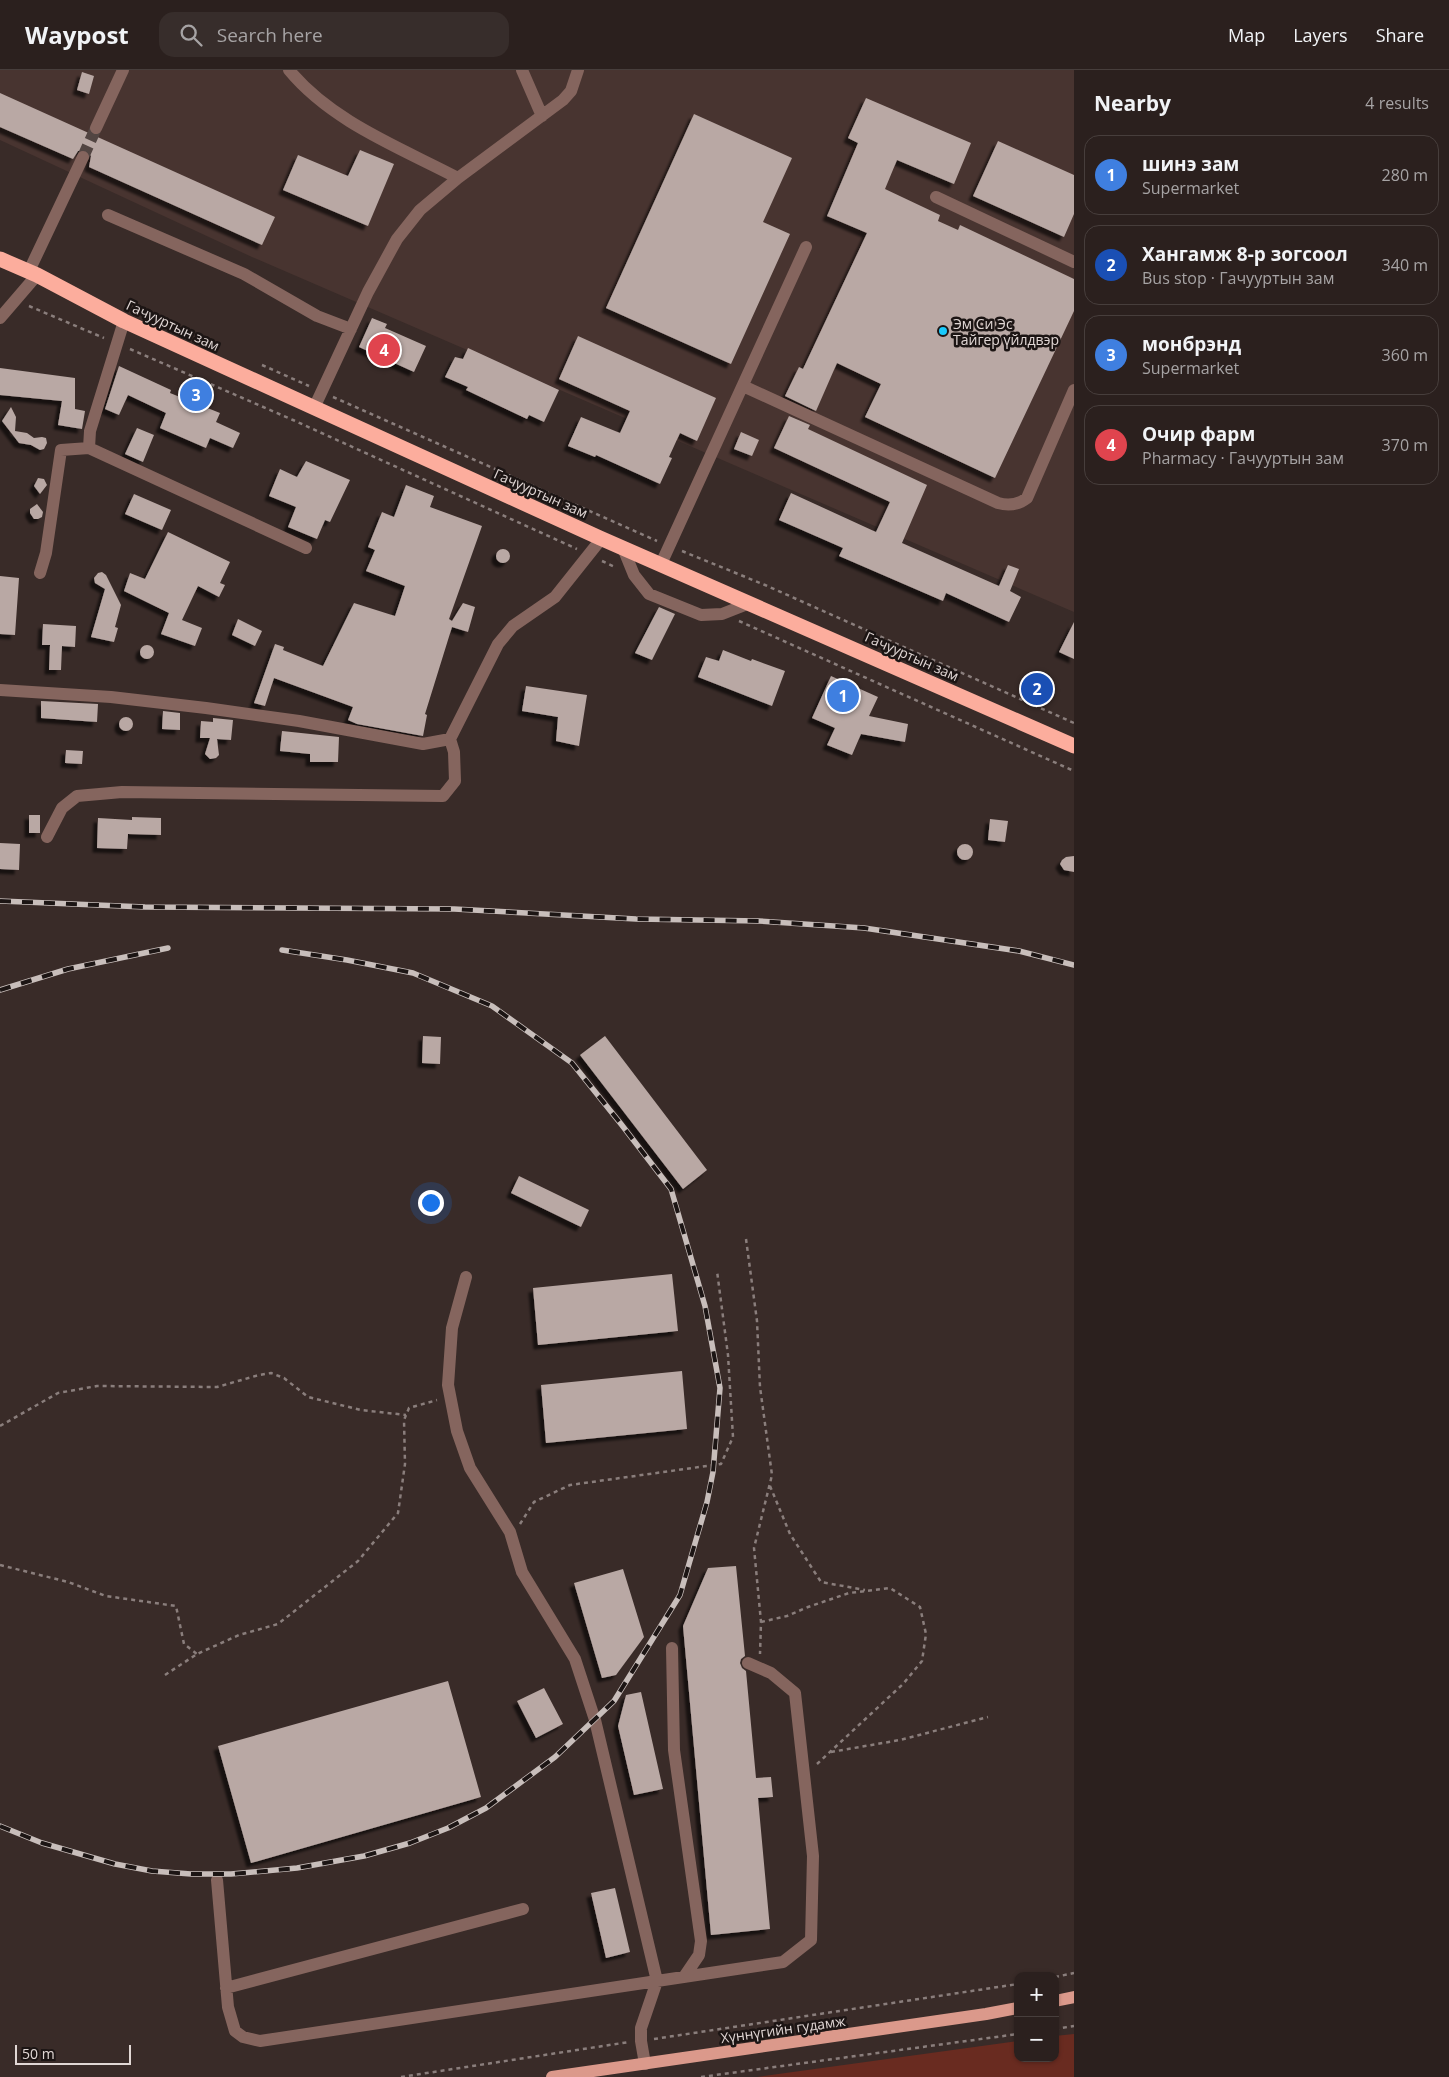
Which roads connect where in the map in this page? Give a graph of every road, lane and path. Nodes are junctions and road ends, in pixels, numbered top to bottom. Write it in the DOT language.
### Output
graph roads {
  1 [pos="123,70"];
  2 [pos="289,70"];
  3 [pos="510,70"];
  4 [pos="578,70"];
  5 [pos="522,72"];
  6 [pos="542,116"];
  7 [pos="96,128"];
  8 [pos="83,157"];
  9 [pos="458,178"];
  10 [pos="936,197"];
  11 [pos="108,215"];
  12 [pos="806,247"];
  13 [pos="0,259"];
  14 [pos="1074,262"];
  15 [pos="33,273"];
  16 [pos="16,300"];
  17 [pos="0,318"];
  18 [pos="124,321"];
  19 [pos="351,329"];
  20 [pos="117,344"];
  21 [pos="258,364"];
  22 [pos="743,386"];
  23 [pos="1074,390"];
  24 [pos="322,392"];
  25 [pos="314,408"];
  26 [pos="89,448"];
  27 [pos="600,538"];
  28 [pos="669,546"];
  29 [pos="306,548"];
  30 [pos="623,548"];
  31 [pos="589,555"];
  32 [pos="661,564"];
  33 [pos="40,573"];
  34 [pos="634,575"];
  35 [pos="750,602"];
  36 [pos="722,614"];
  37 [pos="0,690"];
  38 [pos="1074,723"];
  39 [pos="450,739"];
  40 [pos="1074,746"];
  41 [pos="1074,771"];
  42 [pos="48,837"];
  43 [pos="746,1239"];
  44 [pos="717,1271"];
  45 [pos="466,1277"];
  46 [pos="450,1396"];
  47 [pos="406,1415"];
  48 [pos="0,1426"];
  49 [pos="770,1486"];
  50 [pos="512,1538"];
  51 [pos="0,1565"];
  52 [pos="869,1591"];
  53 [pos="761,1622"];
  54 [pos="672,1648"];
  55 [pos="197,1654"];
  56 [pos="748,1663"];
  57 [pos="760,1668"];
  58 [pos="165,1675"];
  59 [pos="988,1717"];
  60 [pos="829,1753"];
  61 [pos="805,1775"];
  62 [pos="217,1880"];
  63 [pos="523,1909"];
  64 [pos="1074,1973"];
  65 [pos="1059,1976"];
  66 [pos="684,1977"];
  67 [pos="657,1981"];
  68 [pos="1014,1985"];
  69 [pos="226,1988"];
  70 [pos="1074,1996"];
  71 [pos="1059,2000"];
  72 [pos="1014,2009"];
  73 [pos="1074,2026"];
  74 [pos="1059,2028"];
  75 [pos="1014,2035"];
  76 [pos="641,2040"];
  77 [pos="645,2064"];
  78 [pos="400,2077"];
  79 [pos="552,2077"];
  80 [pos="701,2077"];
  1 -- 7 [label="street"];
  2 -- 9 [label="street"];
  3 -- 5 [label="street"];
  4 -- 6 [label="street"];
  5 -- 6 [label="street"];
  6 -- 9 [label="street"];
  8 -- 15 [label="street"];
  9 -- 19 [label="street"];
  10 -- 14 [label="street"];
  11 -- 19 [label="street"];
  12 -- 22 [label="street"];
  13 -- 15 [label="highway, Гачууртын зам"];
  15 -- 16 [label="street"];
  15 -- 18 [label="highway, Гачууртын зам"];
  16 -- 17 [label="street"];
  16 -- 20 [label="path"];
  18 -- 20 [label="street"];
  18 -- 25 [label="highway, Гачууртын зам"];
  19 -- 24 [label="street"];
  20 -- 26 [label="street"];
  20 -- 31 [label="path"];
  21 -- 24 [label="path"];
  22 -- 23 [label="street"];
  22 -- 28 [label="street"];
  24 -- 25 [label="street"];
  24 -- 28 [label="path"];
  25 -- 27 [label="highway, Гачууртын зам"];
  26 -- 29 [label="street"];
  26 -- 33 [label="street"];
  27 -- 30 [label="highway, Гачууртын зам"];
  27 -- 31 [label="street"];
  28 -- 32 [label="street"];
  28 -- 38 [label="path"];
  30 -- 32 [label="highway, Гачууртын зам"];
  30 -- 34 [label="street"];
  31 -- 34 [label="path"];
  31 -- 39 [label="street"];
  32 -- 35 [label="highway, Гачууртын зам"];
  34 -- 36 [label="street"];
  35 -- 36 [label="street"];
  35 -- 40 [label="highway, Гачууртын зам"];
  36 -- 41 [label="path"];
  37 -- 39 [label="street"];
  39 -- 42 [label="street"];
  43 -- 49 [label="path"];
  44 -- 50 [label="path"];
  45 -- 46 [label="street"];
  46 -- 47 [label="path"];
  46 -- 50 [label="street"];
  47 -- 48 [label="path"];
  47 -- 55 [label="path"];
  49 -- 52 [label="path"];
  49 -- 53 [label="path"];
  50 -- 67 [label="street"];
  51 -- 55 [label="path"];
  52 -- 53 [label="path"];
  52 -- 60 [label="path"];
  53 -- 57 [label="path"];
  54 -- 66 [label="street"];
  55 -- 58 [label="path"];
  56 -- 57 [label="street"];
  57 -- 61 [label="street"];
  59 -- 60 [label="path"];
  60 -- 61 [label="path"];
  61 -- 66 [label="street"];
  62 -- 69 [label="street"];
  63 -- 69 [label="street"];
  64 -- 65 [label="path"];
  66 -- 67 [label="street"];
  67 -- 69 [label="street"];
  67 -- 76 [label="street"];
  68 -- 76 [label="path"];
  70 -- 71 [label="main road"];
  72 -- 77 [label="main road, Хүннүгийн гудамж"];
  73 -- 74 [label="path"];
  75 -- 80 [label="path"];
  76 -- 77 [label="street"];
  76 -- 78 [label="path"];
  77 -- 79 [label="main road, Хүннүгийн гудамж"];
}
